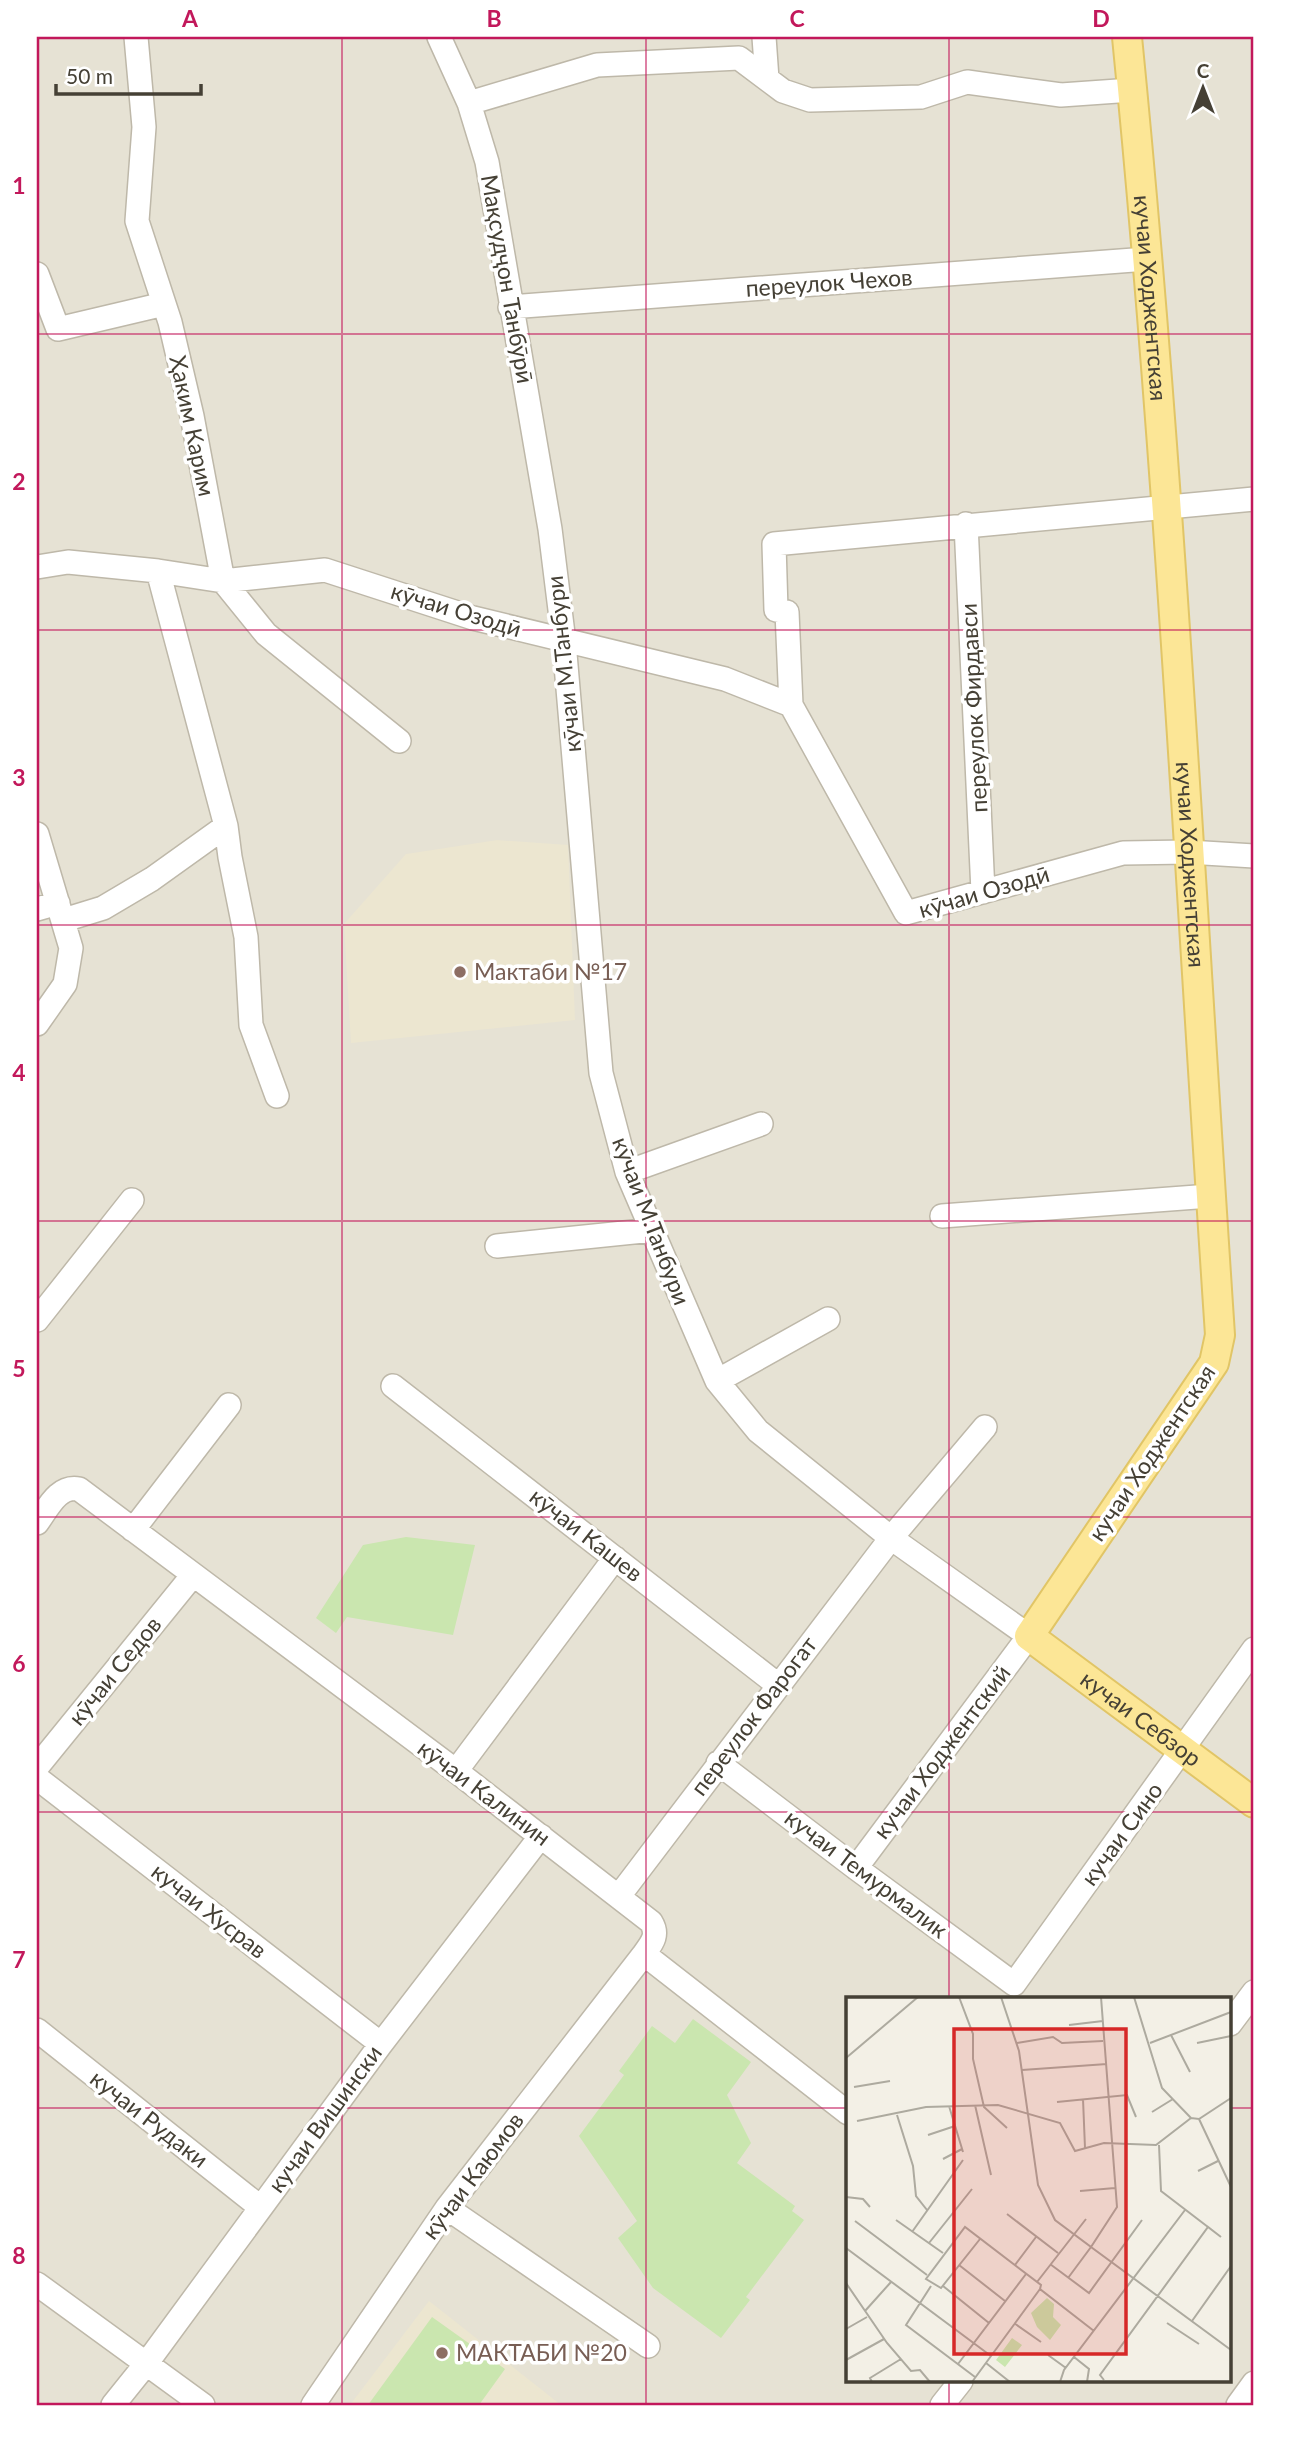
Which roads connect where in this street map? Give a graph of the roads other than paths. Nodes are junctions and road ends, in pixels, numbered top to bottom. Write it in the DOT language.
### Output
graph roads {
  1 [pos="136,37"];
  2 [pos="439,37"];
  3 [pos="764,37"];
  4 [pos="1127,37"];
  5 [pos="767,79"];
  6 [pos="1132,90"];
  7 [pos="469,103"];
  8 [pos="1147,259"];
  9 [pos="37,274"];
  10 [pos="164,303"];
  11 [pos="510,307"];
  12 [pos="1254,499"];
  13 [pos="1166,506"];
  14 [pos="966,524"];
  15 [pos="550,529"];
  16 [pos="37,567"];
  17 [pos="158,571"];
  18 [pos="223,582"];
  19 [pos="564,642"];
  20 [pos="791,705"];
  21 [pos="399,741"];
  22 [pos="226,826"];
  23 [pos="37,834"];
  24 [pos="1188,852"];
  25 [pos="1254,856"];
  26 [pos="982,892"];
  27 [pos="53,911"];
  28 [pos="37,1024"];
  29 [pos="277,1096"];
  30 [pos="761,1124"];
  31 [pos="627,1172"];
  32 [pos="1210,1196"];
  33 [pos="132,1200"];
  34 [pos="942,1216"];
  35 [pos="653,1230"];
  36 [pos="497,1246"];
  37 [pos="828,1319"];
  38 [pos="37,1320"];
  39 [pos="718,1381"];
  40 [pos="393,1386"];
  41 [pos="229,1405"];
  42 [pos="985,1427"];
  43 [pos="37,1523"];
  44 [pos="134,1530"];
  45 [pos="891,1538"];
  46 [pos="615,1558"];
  47 [pos="192,1575"];
  48 [pos="1028,1636"];
  49 [pos="1254,1649"];
  50 [pos="779,1685"];
  51 [pos="1182,1750"];
  52 [pos="718,1763"];
  53 [pos="37,1767"];
  54 [pos="456,1771"];
  55 [pos="37,1778"];
  56 [pos="1254,1803"];
  57 [pos="541,1836"];
  58 [pos="856,1868"];
  59 [pos="619,1896"];
  60 [pos="644,1954"];
  61 [pos="1014,1984"];
  62 [pos="1254,1992"];
  63 [pos="1232,2021"];
  64 [pos="37,2030"];
  65 [pos="381,2044"];
  66 [pos="846,2111"];
  67 [pos="260,2207"];
  68 [pos="447,2208"];
  69 [pos="37,2284"];
  70 [pos="648,2346"];
  71 [pos="146,2364"];
  72 [pos="960,2382"];
  73 [pos="1254,2383"];
  74 [pos="113,2405"];
  75 [pos="203,2405"];
  76 [pos="313,2405"];
  77 [pos="942,2405"];
  78 [pos="1238,2405"];
  1 -- 10 [label="street, Ҳаким Карим"];
  2 -- 7 [label="street, Мақсудҷон Танбӯрӣ"];
  3 -- 5 [label="street"];
  4 -- 6 [label="main road, кучаи Ходжентская"];
  5 -- 6 [label="street"];
  5 -- 7 [label="street"];
  6 -- 8 [label="main road, кучаи Ходжентская"];
  7 -- 11 [label="street, Мақсудҷон Танбӯрӣ"];
  8 -- 11 [label="street, переулок Чехов"];
  8 -- 13 [label="main road, кучаи Ходжентская"];
  9 -- 10 [label="street"];
  10 -- 18 [label="street, Ҳаким Карим"];
  11 -- 15 [label="street, Мақсудҷон Танбӯрӣ"];
  12 -- 13 [label="street"];
  13 -- 14 [label="street"];
  13 -- 24 [label="main road, кучаи Ходжентская"];
  14 -- 20 [label="street, кӯчаи Озодӣ"];
  14 -- 26 [label="street, переулок Фирдавси"];
  15 -- 19 [label="street, кӯчаи М.Танбури"];
  16 -- 17 [label="street, кӯчаи Озодӣ"];
  17 -- 18 [label="street, кӯчаи Озодӣ"];
  17 -- 22 [label="street"];
  18 -- 19 [label="street, кӯчаи Озодӣ"];
  18 -- 21 [label="street, Ҳаким Карим"];
  19 -- 20 [label="street, кӯчаи Озодӣ"];
  19 -- 31 [label="street, кӯчаи М.Танбури"];
  20 -- 26 [label="street, кӯчаи Озодӣ"];
  22 -- 27 [label="street"];
  22 -- 29 [label="street"];
  23 -- 27 [label="street"];
  24 -- 25 [label="street, кӯчаи Озодӣ"];
  24 -- 26 [label="street, кӯчаи Озодӣ"];
  24 -- 32 [label="main road, кучаи Ходжентская"];
  27 -- 28 [label="street"];
  30 -- 31 [label="street"];
  31 -- 35 [label="street, кӯчаи М.Танбури"];
  32 -- 34 [label="street"];
  32 -- 48 [label="main road, кучаи Ходжентская"];
  33 -- 38 [label="street"];
  35 -- 36 [label="street"];
  35 -- 39 [label="street, кӯчаи М.Танбури"];
  37 -- 39 [label="street"];
  39 -- 45 [label="street, кӯчаи М.Танбури"];
  40 -- 46 [label="street, кӯчаи Кашев"];
  41 -- 44 [label="street"];
  42 -- 45 [label="street, переулок Фарогат"];
  43 -- 44 [label="street, кӯчаи Калинин"];
  44 -- 47 [label="street, кӯчаи Калинин"];
  45 -- 48 [label="street, кӯчаи М.Танбури"];
  45 -- 50 [label="street, переулок Фарогат"];
  46 -- 50 [label="street, кӯчаи Кашев"];
  46 -- 54 [label="street"];
  47 -- 53 [label="street, кӯчаи Седов"];
  47 -- 54 [label="street, кӯчаи Калинин"];
  48 -- 51 [label="main road, кучаи Себзор"];
  48 -- 58 [label="street, кучаи Ходжентский"];
  49 -- 51 [label="street, кучаи Сино"];
  50 -- 52 [label="street, переулок Фарогат"];
  51 -- 56 [label="main road, кучаи Себзор"];
  51 -- 61 [label="street, кучаи Сино"];
  52 -- 58 [label="street, кучаи Темурмалик"];
  52 -- 59 [label="street, переулок Фарогат"];
  54 -- 57 [label="street, кӯчаи Калинин"];
  55 -- 65 [label="street, кучаи Хусрав"];
  57 -- 59 [label="street, кӯчаи Калинин"];
  57 -- 65 [label="street, кучаи Вишински"];
  58 -- 61 [label="street, кучаи Темурмалик"];
  59 -- 60 [label="street, кӯчаи Калинин"];
  60 -- 66 [label="street"];
  60 -- 68 [label="street, кӯчаи Каюмов"];
  62 -- 63 [label="street"];
  64 -- 67 [label="street, кучаи Рудаки"];
  65 -- 67 [label="street, кучаи Вишински"];
  67 -- 71 [label="street, кучаи Вишински"];
  68 -- 70 [label="street"];
  68 -- 76 [label="street, кӯчаи Каюмов"];
  69 -- 71 [label="street"];
  71 -- 74 [label="street, кучаи Вишински"];
  71 -- 75 [label="street"];
  72 -- 77 [label="street"];
  73 -- 78 [label="street"];
}
